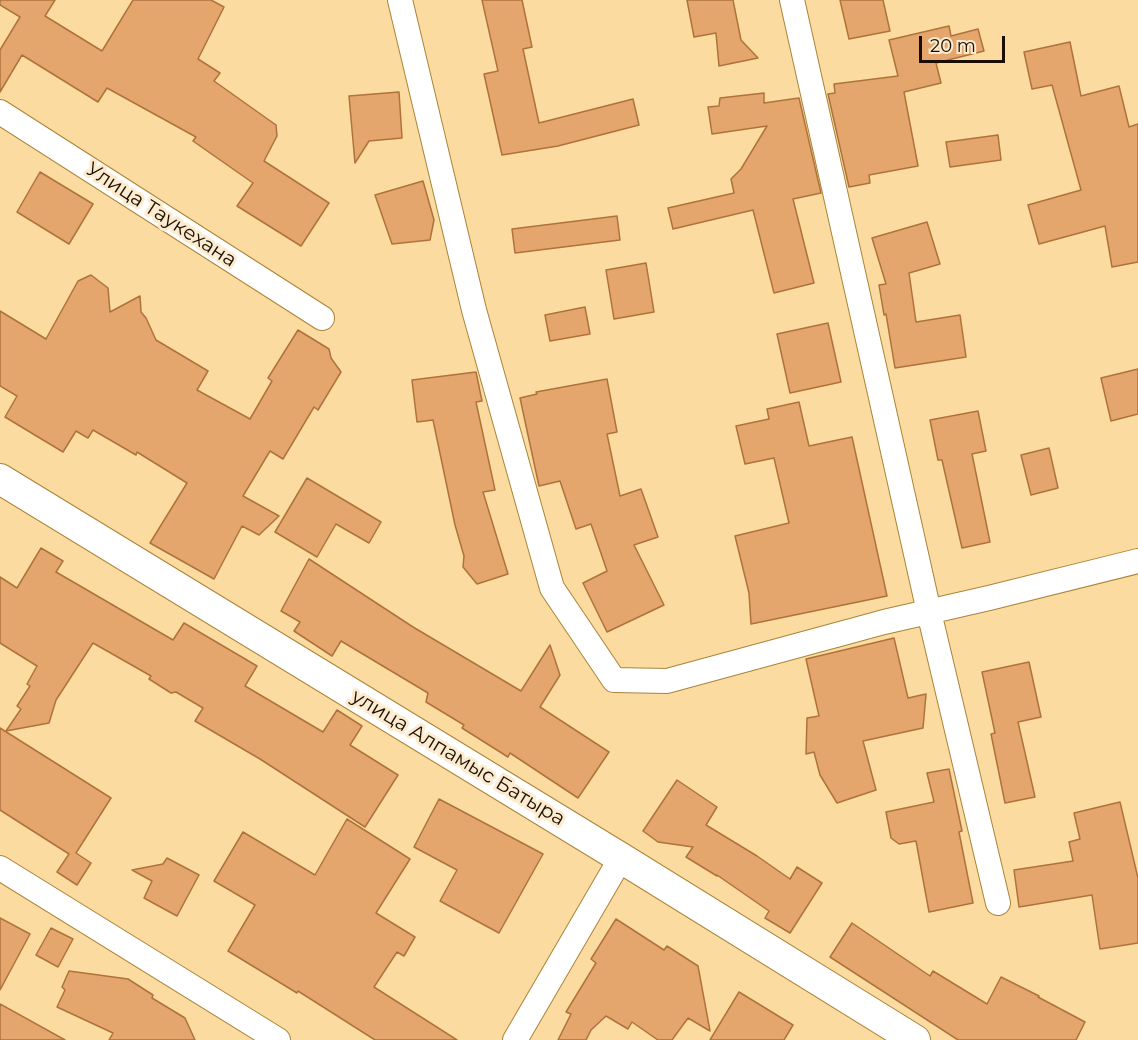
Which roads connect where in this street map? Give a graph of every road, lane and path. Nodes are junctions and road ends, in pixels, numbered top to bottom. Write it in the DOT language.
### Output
graph roads {
  1 [pos="400,0"];
  2 [pos="792,0"];
  3 [pos="0,112"];
  4 [pos="322,318"];
  5 [pos="0,479"];
  6 [pos="1138,561"];
  7 [pos="929,612"];
  8 [pos="621,858"];
  9 [pos="0,868"];
  10 [pos="998,903"];
  11 [pos="278,1040"];
  12 [pos="515,1040"];
  13 [pos="915,1040"];
  1 -- 7 [label="street"];
  2 -- 7 [label="street"];
  3 -- 4 [label="street, Улица Таукехана"];
  5 -- 8 [label="street, улица Алпамыс Батыра"];
  6 -- 7 [label="street"];
  7 -- 10 [label="street"];
  8 -- 12 [label="street"];
  8 -- 13 [label="street, улица Алпамыс Батыра"];
  9 -- 11 [label="street"];
}
